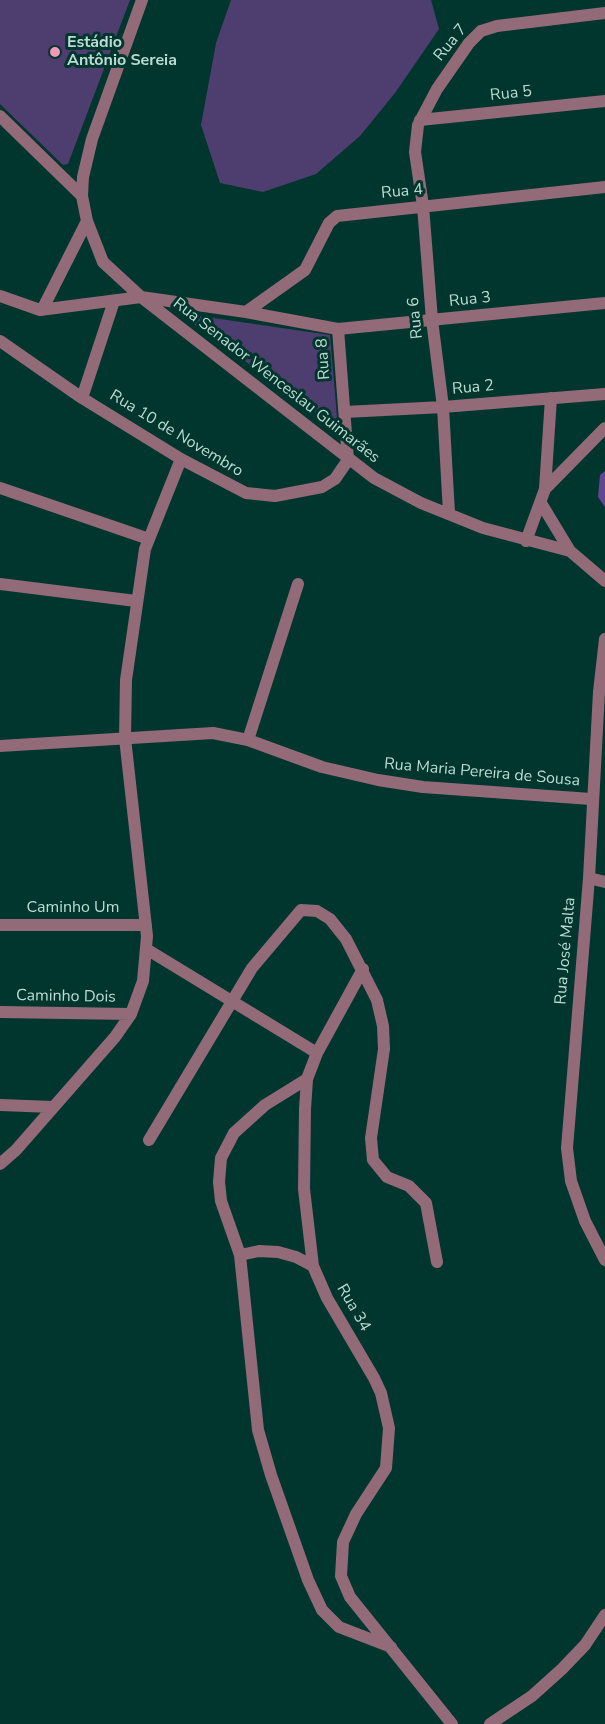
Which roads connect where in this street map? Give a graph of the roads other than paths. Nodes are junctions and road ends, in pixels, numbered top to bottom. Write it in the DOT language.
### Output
graph roads {
  1 [pos="141,0"];
  2 [pos="605,13"];
  3 [pos="605,101"];
  4 [pos="0,116"];
  5 [pos="420,120"];
  6 [pos="605,187"];
  7 [pos="82,196"];
  8 [pos="423,206"];
  9 [pos="87,221"];
  10 [pos="0,296"];
  11 [pos="141,297"];
  12 [pos="114,301"];
  13 [pos="605,303"];
  14 [pos="42,310"];
  15 [pos="246,312"];
  16 [pos="432,320"];
  17 [pos="338,328"];
  18 [pos="0,341"];
  19 [pos="605,393"];
  20 [pos="82,398"];
  21 [pos="551,398"];
  22 [pos="443,407"];
  23 [pos="345,412"];
  24 [pos="605,428"];
  25 [pos="181,459"];
  26 [pos="348,460"];
  27 [pos="0,488"];
  28 [pos="545,489"];
  29 [pos="541,503"];
  30 [pos="449,513"];
  31 [pos="149,539"];
  32 [pos="526,541"];
  33 [pos="570,551"];
  34 [pos="605,581"];
  35 [pos="0,584"];
  36 [pos="298,584"];
  37 [pos="136,601"];
  38 [pos="605,639"];
  39 [pos="125,738"];
  40 [pos="248,740"];
  41 [pos="0,747"];
  42 [pos="591,799"];
  43 [pos="589,878"];
  44 [pos="605,882"];
  45 [pos="0,925"];
  46 [pos="146,925"];
  47 [pos="148,950"];
  48 [pos="363,969"];
  49 [pos="231,1001"];
  50 [pos="0,1012"];
  51 [pos="131,1014"];
  52 [pos="317,1053"];
  53 [pos="307,1079"];
  54 [pos="0,1105"];
  55 [pos="53,1107"];
  56 [pos="149,1140"];
  57 [pos="0,1164"];
  58 [pos="240,1255"];
  59 [pos="605,1260"];
  60 [pos="437,1262"];
  61 [pos="313,1266"];
  62 [pos="605,1615"];
  63 [pos="393,1648"];
  64 [pos="452,1724"];
  65 [pos="490,1724"];
  1 -- 7 [label="street, Rua Senador Wenceslau Guimarães"];
  2 -- 5 [label="street, Rua 7"];
  3 -- 5 [label="street, Rua 5"];
  4 -- 7 [label="street"];
  5 -- 8 [label="street, Rua 6"];
  6 -- 8 [label="street, Rua 4"];
  7 -- 9 [label="street, Rua Senador Wenceslau Guimarães"];
  8 -- 15 [label="street, Rua 4"];
  8 -- 16 [label="street, Rua 6"];
  9 -- 11 [label="street, Rua Senador Wenceslau Guimarães"];
  9 -- 14 [label="street"];
  10 -- 14 [label="street"];
  11 -- 12 [label="street"];
  11 -- 15 [label="street, Rua 3"];
  11 -- 26 [label="street, Rua Senador Wenceslau Guimarães"];
  12 -- 14 [label="street"];
  12 -- 20 [label="street"];
  13 -- 16 [label="street, Rua 3"];
  15 -- 17 [label="street, Rua 3"];
  16 -- 17 [label="street, Rua 3"];
  16 -- 22 [label="street, Rua 6"];
  17 -- 23 [label="street, Rua 8"];
  18 -- 20 [label="street, Rua 10 de Novembro"];
  19 -- 21 [label="street, Rua 2"];
  20 -- 25 [label="street, Rua 10 de Novembro"];
  21 -- 22 [label="street, Rua 2"];
  21 -- 28 [label="street"];
  22 -- 23 [label="street, Rua 2"];
  22 -- 30 [label="street, Rua 6"];
  23 -- 26 [label="street, Rua 8"];
  24 -- 28 [label="street"];
  25 -- 26 [label="street, Rua 10 de Novembro"];
  25 -- 31 [label="street"];
  26 -- 30 [label="street, Rua Senador Wenceslau Guimarães"];
  27 -- 31 [label="street"];
  28 -- 29 [label="street"];
  29 -- 32 [label="street"];
  29 -- 33 [label="street"];
  30 -- 32 [label="street, Rua Senador Wenceslau Guimarães"];
  31 -- 37 [label="street"];
  32 -- 33 [label="street, Rua Senador Wenceslau Guimarães"];
  33 -- 34 [label="street"];
  35 -- 37 [label="street"];
  36 -- 40 [label="street"];
  37 -- 39 [label="street"];
  38 -- 42 [label="street, Rua José Malta"];
  39 -- 40 [label="street, Rua Maria Pereira de Sousa"];
  39 -- 41 [label="street, Rua Maria Pereira de Sousa"];
  39 -- 46 [label="street"];
  40 -- 42 [label="street, Rua Maria Pereira de Sousa"];
  42 -- 43 [label="street, Rua José Malta"];
  43 -- 44 [label="street"];
  43 -- 59 [label="street, Rua José Malta"];
  45 -- 46 [label="street, Caminho Um"];
  46 -- 47 [label="street"];
  47 -- 49 [label="street"];
  47 -- 51 [label="street"];
  48 -- 49 [label="street"];
  48 -- 52 [label="street, Rua 34"];
  48 -- 60 [label="street"];
  49 -- 52 [label="street"];
  49 -- 56 [label="street"];
  50 -- 51 [label="street, Caminho Dois"];
  51 -- 55 [label="street"];
  52 -- 53 [label="street, Rua 34"];
  53 -- 58 [label="street"];
  53 -- 61 [label="street, Rua 34"];
  54 -- 55 [label="street"];
  55 -- 57 [label="street"];
  58 -- 61 [label="street"];
  58 -- 63 [label="street"];
  61 -- 63 [label="street, Rua 34"];
  62 -- 65 [label="street"];
  63 -- 64 [label="street, Rua 34"];
}
